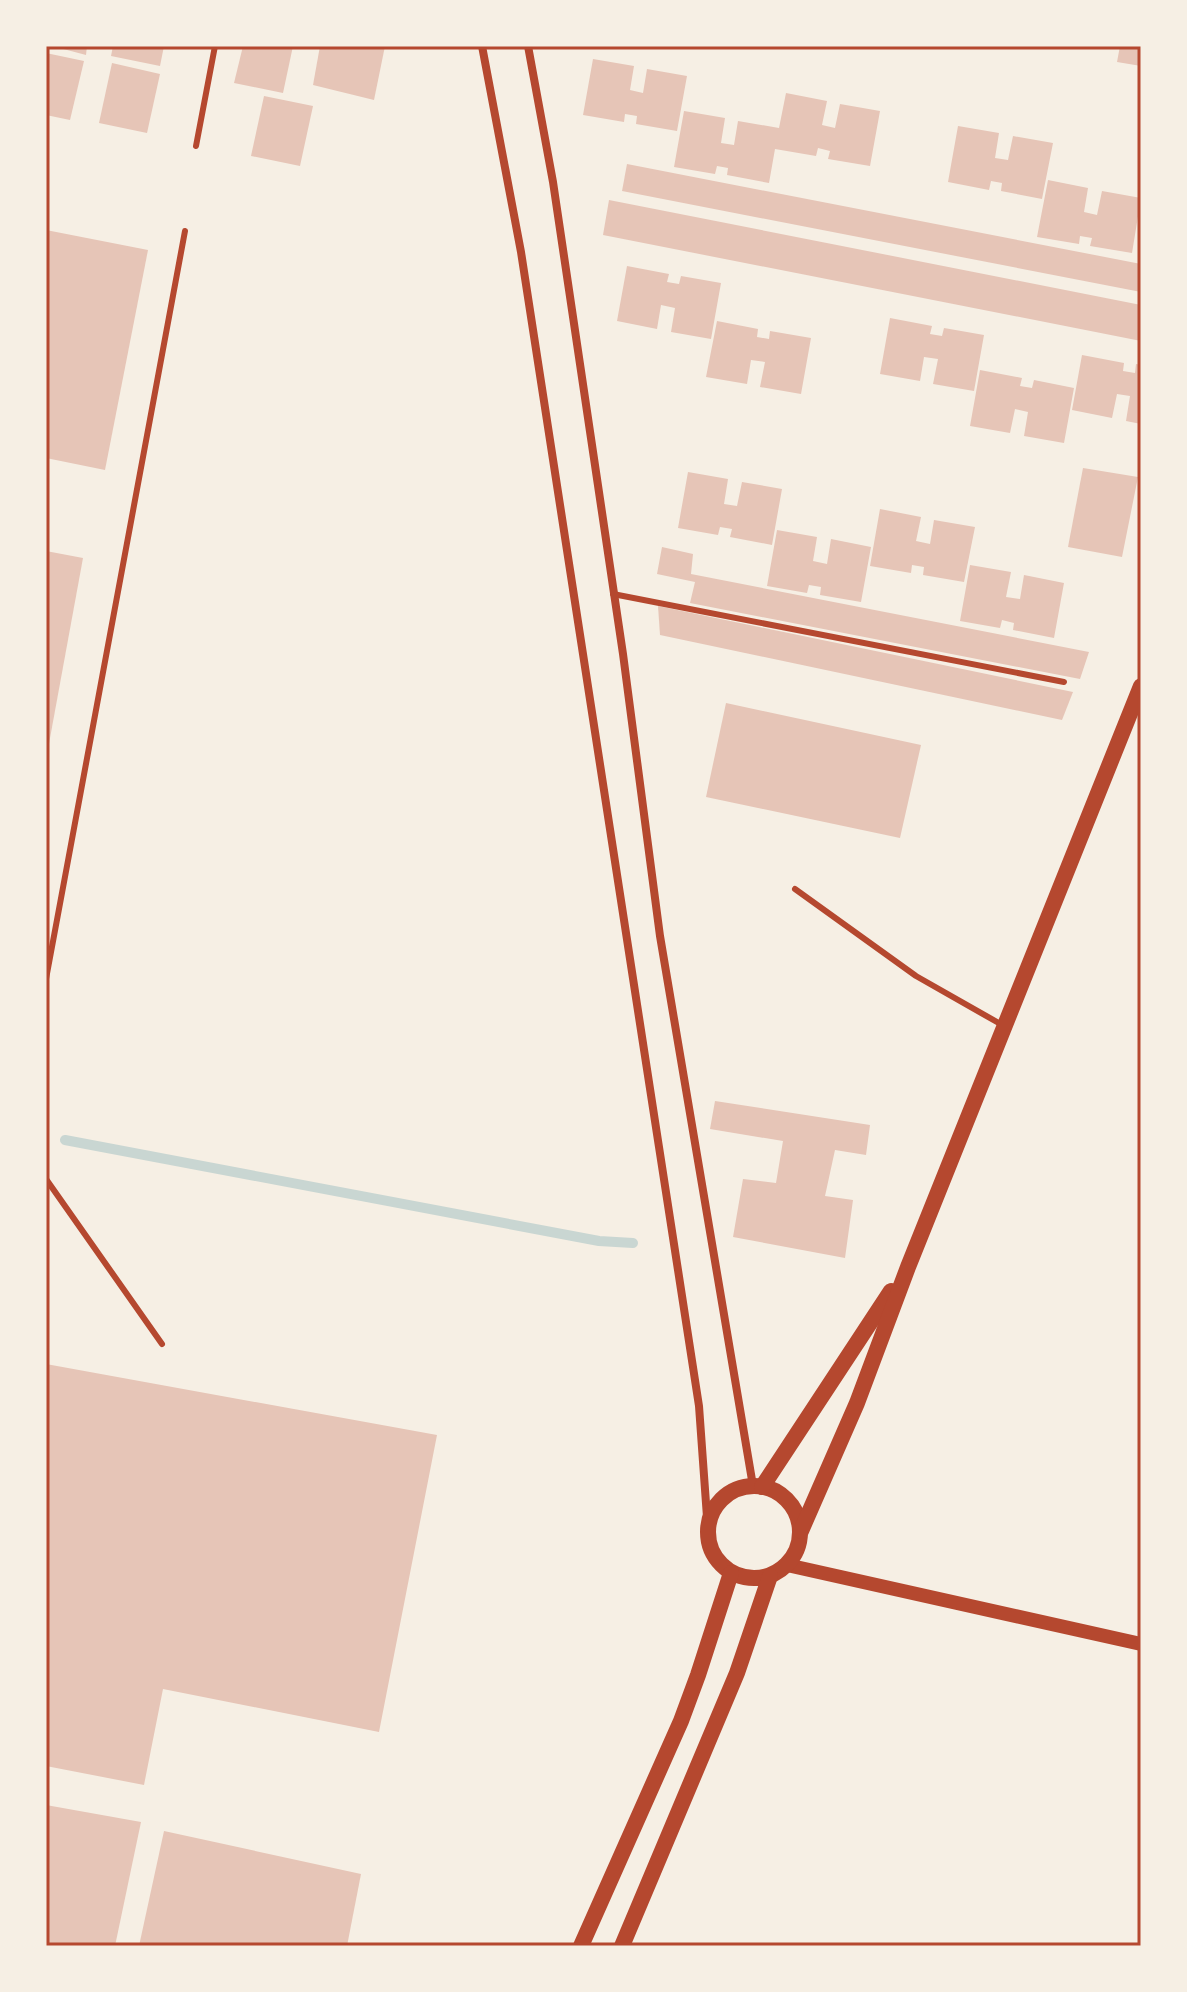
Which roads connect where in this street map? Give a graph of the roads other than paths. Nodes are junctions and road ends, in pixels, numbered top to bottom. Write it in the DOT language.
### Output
graph roads {
  1 [pos="215,46"];
  2 [pos="482,46"];
  3 [pos="528,46"];
  4 [pos="196,146"];
  5 [pos="185,231"];
  6 [pos="613,594"];
  7 [pos="1064,682"];
  8 [pos="1141,686"];
  9 [pos="795,889"];
  10 [pos="46,979"];
  11 [pos="1004,1026"];
  12 [pos="46,1179"];
  13 [pos="908,1267"];
  14 [pos="162,1344"];
  15 [pos="757,1486"];
  16 [pos="708,1531"];
  17 [pos="801,1531"];
  18 [pos="787,1565"];
  19 [pos="731,1573"];
  20 [pos="770,1576"];
  21 [pos="1141,1644"];
  22 [pos="581,1946"];
  23 [pos="622,1946"];
  1 -- 4 [label="lane"];
  2 -- 16 [label="street"];
  3 -- 6 [label="street"];
  5 -- 10 [label="lane"];
  6 -- 7 [label="lane"];
  6 -- 15 [label="street"];
  8 -- 11 [label="main road"];
  9 -- 11 [label="lane"];
  11 -- 13 [label="main road"];
  12 -- 14 [label="lane"];
  13 -- 15 [label="main road"];
  13 -- 17 [label="main road"];
  15 -- 16 [label="main road"];
  15 -- 17 [label="main road"];
  16 -- 19 [label="main road"];
  17 -- 18 [label="main road"];
  18 -- 20 [label="main road"];
  18 -- 21 [label="street"];
  19 -- 20 [label="main road"];
  19 -- 22 [label="main road"];
  20 -- 23 [label="main road"];
}
